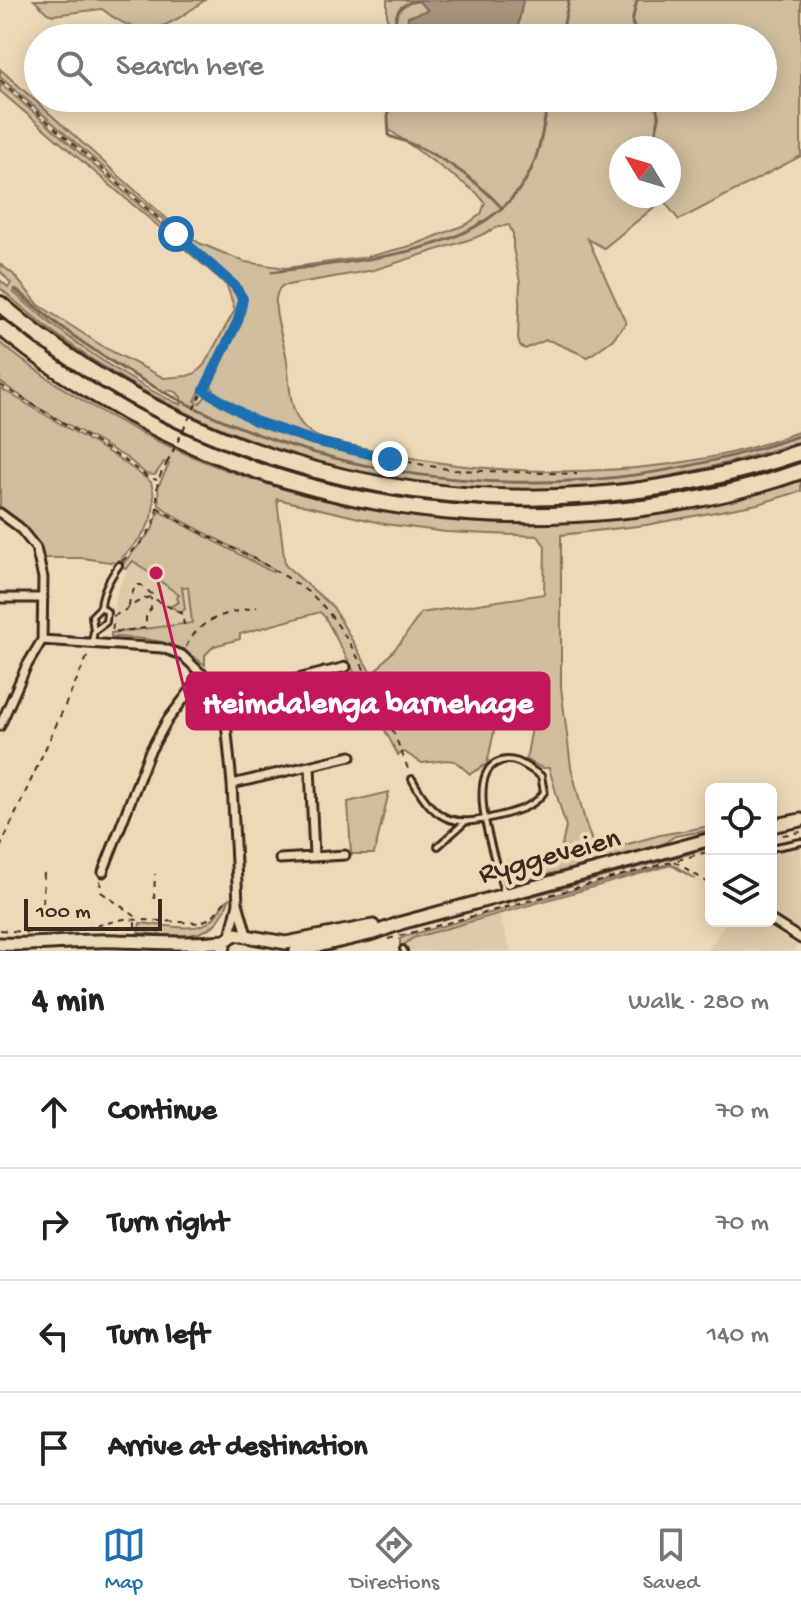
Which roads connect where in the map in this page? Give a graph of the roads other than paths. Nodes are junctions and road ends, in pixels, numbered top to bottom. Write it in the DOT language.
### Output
graph roads {
  1 [pos="1,304"];
  2 [pos="0,327"];
  3 [pos="801,452"];
  4 [pos="801,471"];
  5 [pos="0,513"];
  6 [pos="119,565"];
  7 [pos="0,598"];
  8 [pos="43,598"];
  9 [pos="101,607"];
  10 [pos="94,631"];
  11 [pos="42,640"];
  12 [pos="92,642"];
  13 [pos="346,667"];
  14 [pos="324,672"];
  15 [pos="203,674"];
  16 [pos="330,690"];
  17 [pos="220,698"];
  18 [pos="0,726"];
  19 [pos="351,756"];
  20 [pos="310,766"];
  21 [pos="412,779"];
  22 [pos="232,784"];
  23 [pos="485,820"];
  24 [pos="801,820"];
  25 [pos="464,823"];
  26 [pos="777,825"];
  27 [pos="705,841"];
  28 [pos="801,842"];
  29 [pos="438,846"];
  30 [pos="777,847"];
  31 [pos="345,855"];
  32 [pos="314,856"];
  33 [pos="280,859"];
  34 [pos="103,872"];
  35 [pos="505,895"];
  36 [pos="238,903"];
  37 [pos="401,923"];
  38 [pos="777,924"];
  39 [pos="250,936"];
  40 [pos="801,939"];
  41 [pos="226,943"];
  42 [pos="0,944"];
  43 [pos="165,945"];
  44 [pos="326,948"];
  45 [pos="182,951"];
  46 [pos="258,951"];
  47 [pos="296,951"];
  1 -- 3 [label="highway"];
  2 -- 4 [label="highway"];
  5 -- 8 [label="street"];
  6 -- 9 [label="lane"];
  7 -- 8 [label="street"];
  8 -- 11 [label="street"];
  9 -- 10 [label="lane"];
  9 -- 10 [label="lane"];
  10 -- 12 [label="lane"];
  11 -- 12 [label="street"];
  11 -- 18 [label="street"];
  12 -- 15 [label="street"];
  13 -- 14 [label="street"];
  14 -- 16 [label="street"];
  14 -- 17 [label="street"];
  15 -- 17 [label="street"];
  15 -- 34 [label="street"];
  17 -- 22 [label="street"];
  19 -- 20 [label="street"];
  20 -- 22 [label="street"];
  20 -- 32 [label="street"];
  21 -- 25 [label="lane"];
  22 -- 36 [label="street"];
  23 -- 23 [label="lane"];
  23 -- 25 [label="lane"];
  23 -- 35 [label="lane"];
  24 -- 26 [label="main road"];
  25 -- 29 [label="lane"];
  27 -- 35 [label="main road, Ryggeveien"];
  28 -- 30 [label="lane"];
  31 -- 32 [label="street"];
  32 -- 33 [label="street"];
  35 -- 37 [label="main road, Ryggeveien"];
  36 -- 39 [label="street"];
  36 -- 41 [label="street"];
  37 -- 39 [label="main road, Ryggeveien"];
  37 -- 44 [label="main road, Ryggeveien"];
  38 -- 40 [label="street"];
  39 -- 41 [label="main road, Ryggeveien"];
  39 -- 46 [label="main road"];
  41 -- 43 [label="main road"];
  42 -- 43 [label="main road"];
  43 -- 45 [label="main road"];
  44 -- 47 [label="main road, Ryggeveien"];
}
